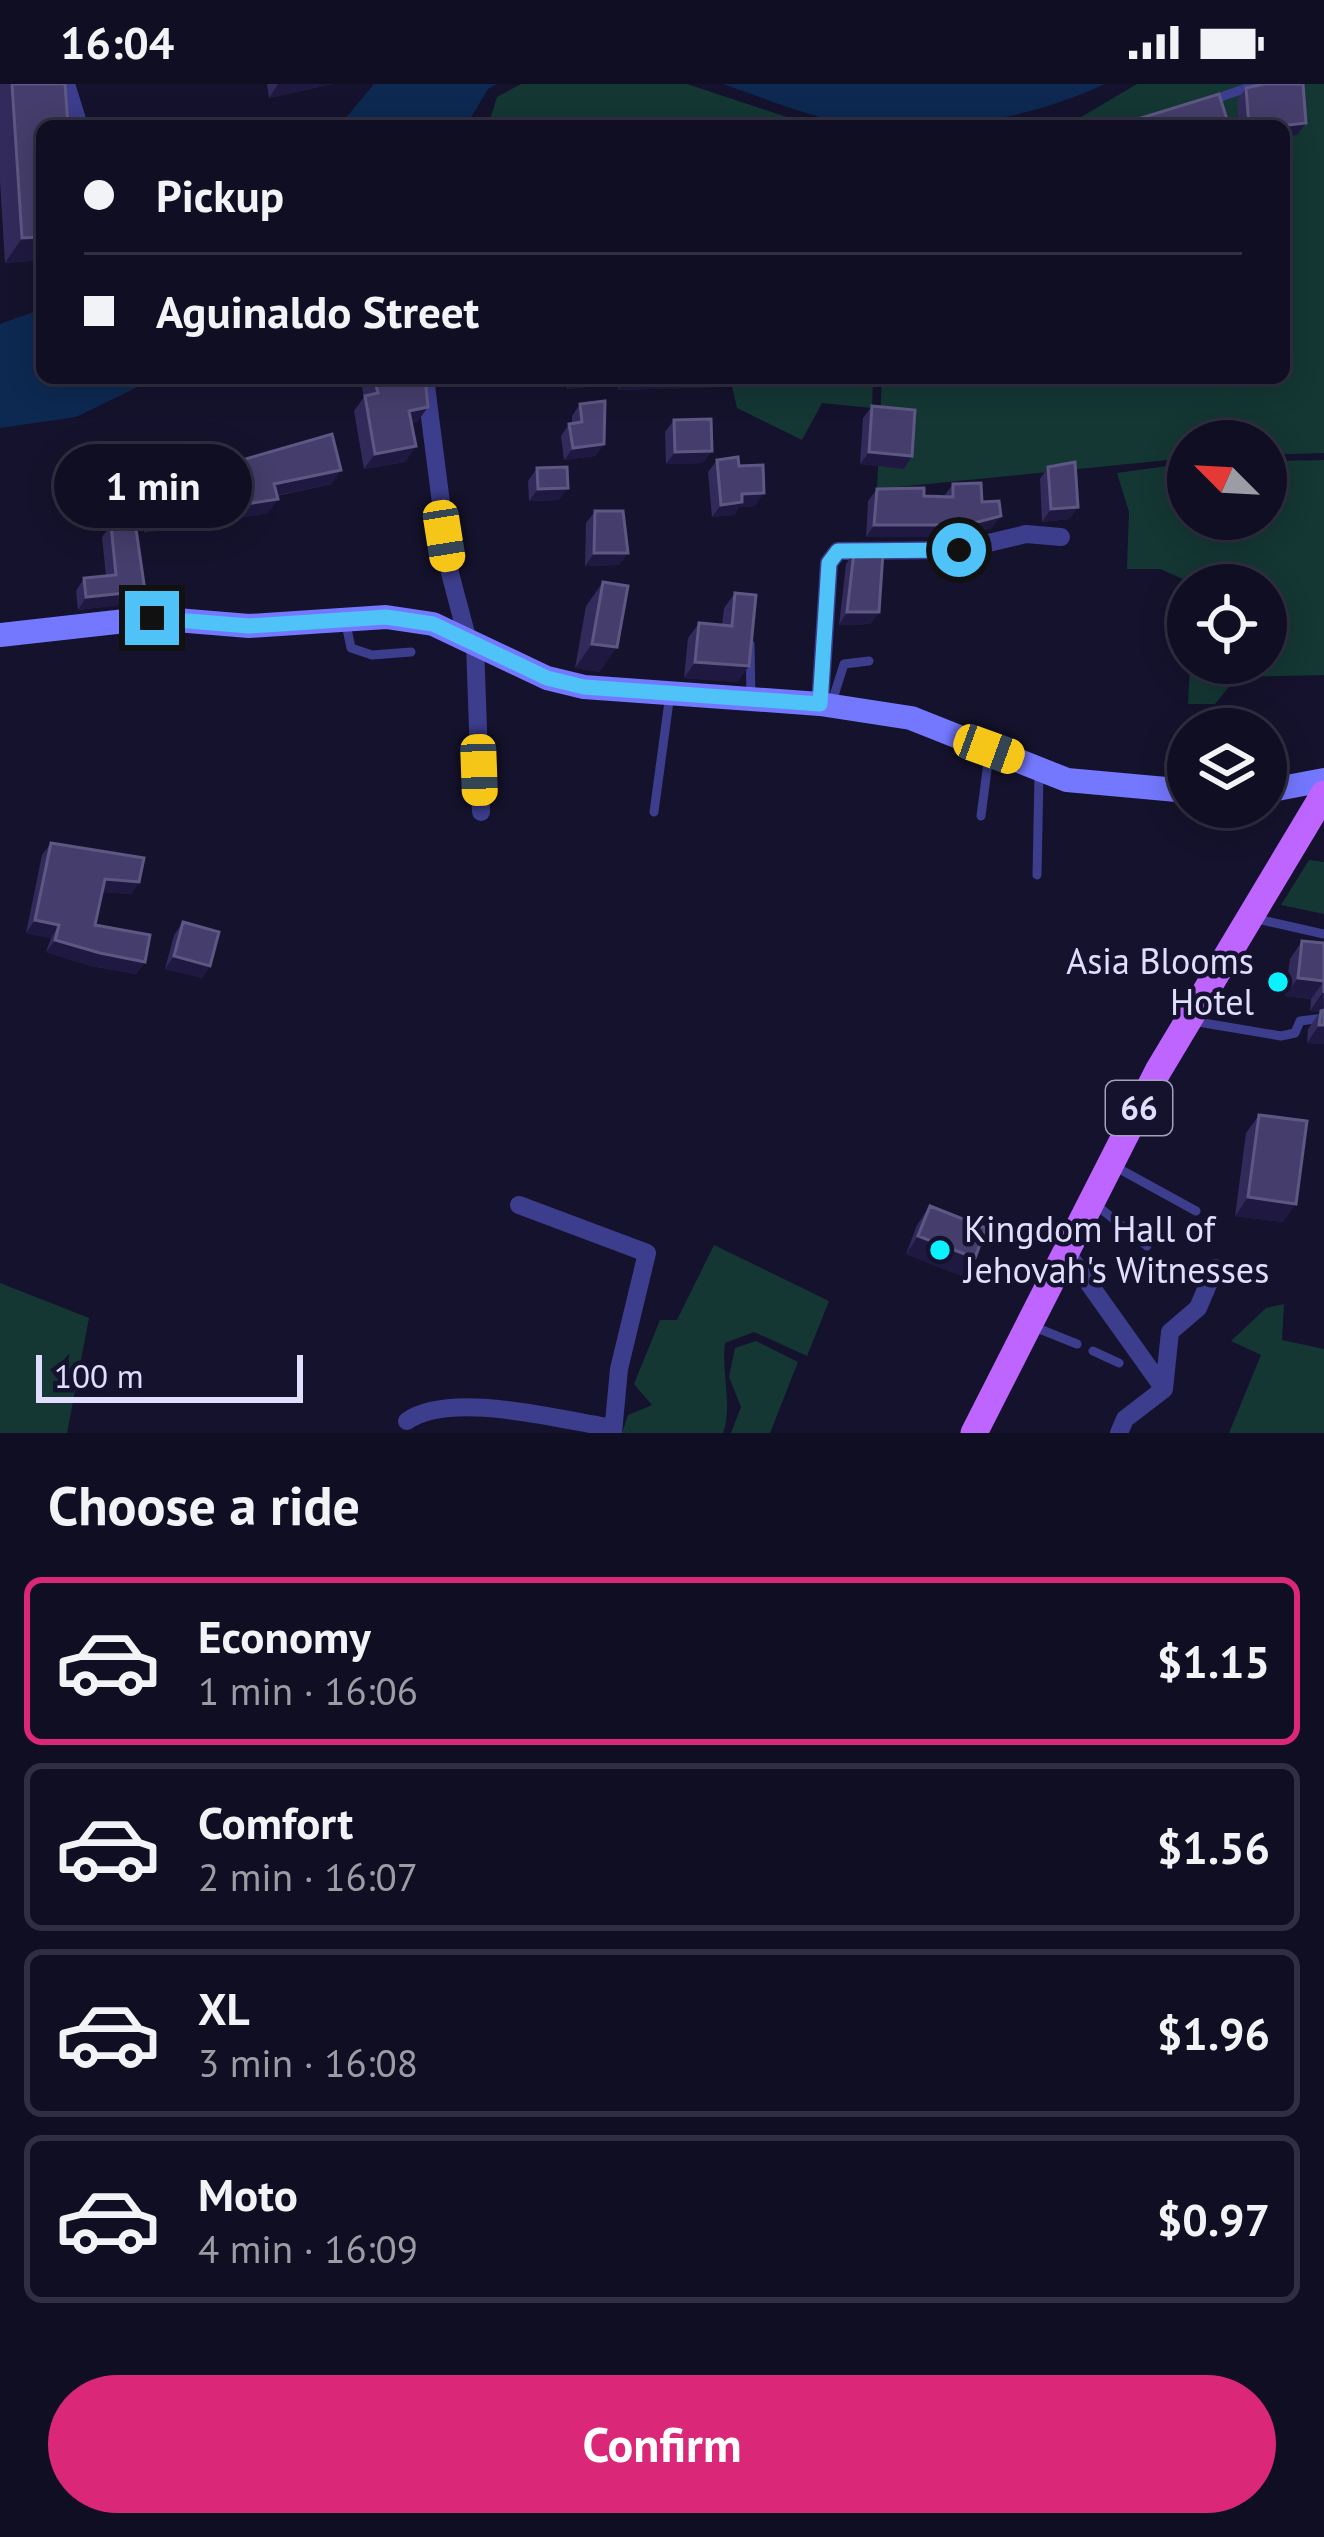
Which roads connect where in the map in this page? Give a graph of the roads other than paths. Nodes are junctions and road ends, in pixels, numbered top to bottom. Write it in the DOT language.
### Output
graph roads {
  1 [pos="66,84"];
  2 [pos="1258,84"];
  3 [pos="1198,105"];
  4 [pos="77,120"];
  5 [pos="426,384"];
  6 [pos="1061,537"];
  7 [pos="345,619"];
  8 [pos="748,629"];
  9 [pos="0,635"];
  10 [pos="471,643"];
  11 [pos="411,652"];
  12 [pos="869,661"];
  13 [pos="670,694"];
  14 [pos="751,699"];
  15 [pos="825,705"];
  16 [pos="989,749"];
  17 [pos="1039,768"];
  18 [pos="1324,780"];
  19 [pos="1287,787"];
  20 [pos="1167,789"];
  21 [pos="1324,794"];
  22 [pos="481,812"];
  23 [pos="654,812"];
  24 [pos="981,816"];
  25 [pos="1037,875"];
  26 [pos="1249,916"];
  27 [pos="1324,934"];
  28 [pos="1324,1018"];
  29 [pos="1187,1020"];
  30 [pos="1109,1164"];
  31 [pos="1090,1201"];
  32 [pos="519,1204"];
  33 [pos="1196,1211"];
  34 [pos="1147,1246"];
  35 [pos="1064,1250"];
  36 [pos="1215,1268"];
  37 [pos="1027,1324"];
  38 [pos="1077,1344"];
  39 [pos="1093,1352"];
  40 [pos="1119,1363"];
  41 [pos="1164,1389"];
  42 [pos="407,1420"];
  43 [pos="514,1423"];
  44 [pos="613,1431"];
  45 [pos="974,1433"];
  46 [pos="1119,1433"];
  1 -- 4 [label="street"];
  2 -- 3 [label="lane"];
  5 -- 10 [label="street"];
  6 -- 15 [label="street"];
  7 -- 9 [label="street"];
  7 -- 10 [label="street"];
  7 -- 11 [label="lane"];
  8 -- 14 [label="lane"];
  10 -- 13 [label="street"];
  10 -- 22 [label="street"];
  12 -- 15 [label="lane"];
  13 -- 14 [label="street"];
  13 -- 23 [label="lane"];
  14 -- 15 [label="street"];
  15 -- 16 [label="street"];
  16 -- 17 [label="street"];
  16 -- 24 [label="lane"];
  17 -- 20 [label="street"];
  17 -- 25 [label="lane"];
  18 -- 19 [label="street"];
  21 -- 26 [label="main road, 66"];
  26 -- 27 [label="lane"];
  26 -- 29 [label="main road, 66"];
  28 -- 29 [label="lane"];
  29 -- 30 [label="main road, 66"];
  30 -- 31 [label="main road, 66"];
  30 -- 33 [label="lane"];
  31 -- 34 [label="lane"];
  31 -- 35 [label="main road, 66"];
  32 -- 44 [label="street"];
  35 -- 37 [label="main road, 66"];
  35 -- 41 [label="street"];
  36 -- 41 [label="street"];
  37 -- 38 [label="lane"];
  37 -- 45 [label="main road, 66"];
  39 -- 40 [label="lane"];
  41 -- 46 [label="street"];
  42 -- 43 [label="street"];
  43 -- 44 [label="street"];
}
